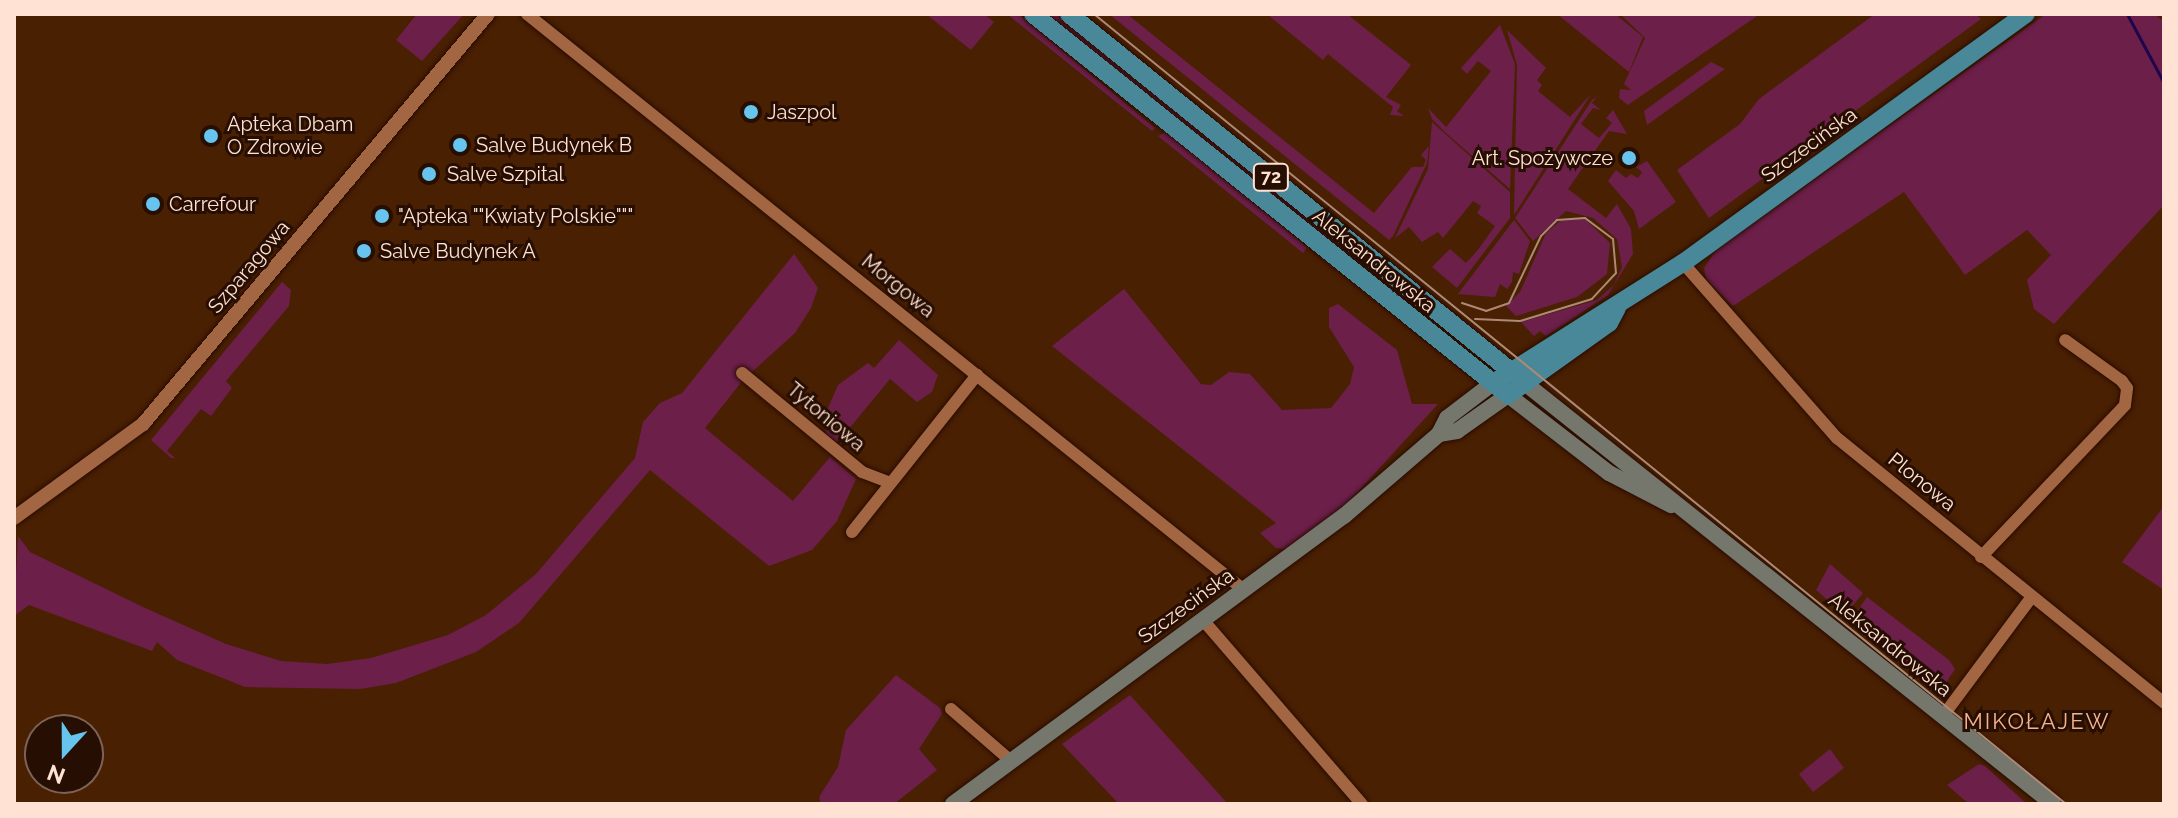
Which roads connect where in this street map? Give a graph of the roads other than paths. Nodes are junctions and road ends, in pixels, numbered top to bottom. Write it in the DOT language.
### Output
graph roads {
  1 [pos="488,14"];
  2 [pos="527,14"];
  3 [pos="1033,14"];
  4 [pos="1069,14"];
  5 [pos="2026,14"];
  6 [pos="1683,263"];
  7 [pos="1617,308"];
  8 [pos="2065,340"];
  9 [pos="1511,372"];
  10 [pos="742,373"];
  11 [pos="977,375"];
  12 [pos="1493,383"];
  13 [pos="1526,384"];
  14 [pos="1508,395"];
  15 [pos="1439,434"];
  16 [pos="890,483"];
  17 [pos="14,518"];
  18 [pos="1701,521"];
  19 [pos="852,532"];
  20 [pos="1981,557"];
  21 [pos="1244,590"];
  22 [pos="2031,598"];
  23 [pos="1203,620"];
  24 [pos="2164,703"];
  25 [pos="951,709"];
  26 [pos="1943,716"];
  27 [pos="1011,761"];
  28 [pos="2051,803"];
  29 [pos="953,804"];
  30 [pos="1362,804"];
  1 -- 17 [label="street, Szparagowa"];
  2 -- 11 [label="street, Morgowa"];
  3 -- 12 [label="main road, Aleksandrowska / 72"];
  4 -- 9 [label="main road, Aleksandrowska / 72"];
  5 -- 6 [label="main road, Szczecińska"];
  6 -- 7 [label="main road, Szczecińska"];
  6 -- 20 [label="street, Plonowa"];
  7 -- 9 [label="main road, Szczecińska"];
  7 -- 13 [label="main road, Szczecińska"];
  8 -- 20 [label="street"];
  9 -- 12 [label="main road, Szczecińska"];
  9 -- 13 [label="main road, Aleksandrowska / 72"];
  10 -- 16 [label="street, Tytoniowa"];
  11 -- 16 [label="street"];
  11 -- 21 [label="street, Morgowa"];
  12 -- 14 [label="main road, Aleksandrowska / 72"];
  12 -- 15 [label="main road, Szczecińska"];
  13 -- 14 [label="main road, Szczecińska"];
  13 -- 18 [label="main road, Aleksandrowska / 72"];
  14 -- 15 [label="main road, Szczecińska"];
  14 -- 18 [label="main road, Aleksandrowska / 72"];
  15 -- 21 [label="main road, Szczecińska"];
  16 -- 19 [label="street"];
  18 -- 26 [label="main road, Aleksandrowska / 72"];
  20 -- 22 [label="street, Plonowa"];
  21 -- 23 [label="main road, Szczecińska"];
  22 -- 24 [label="street, Plonowa"];
  22 -- 26 [label="street"];
  23 -- 27 [label="main road, Szczecińska"];
  23 -- 30 [label="street"];
  25 -- 27 [label="street"];
  26 -- 28 [label="main road, Aleksandrowska / 72"];
  27 -- 29 [label="main road, Szczecińska"];
}
